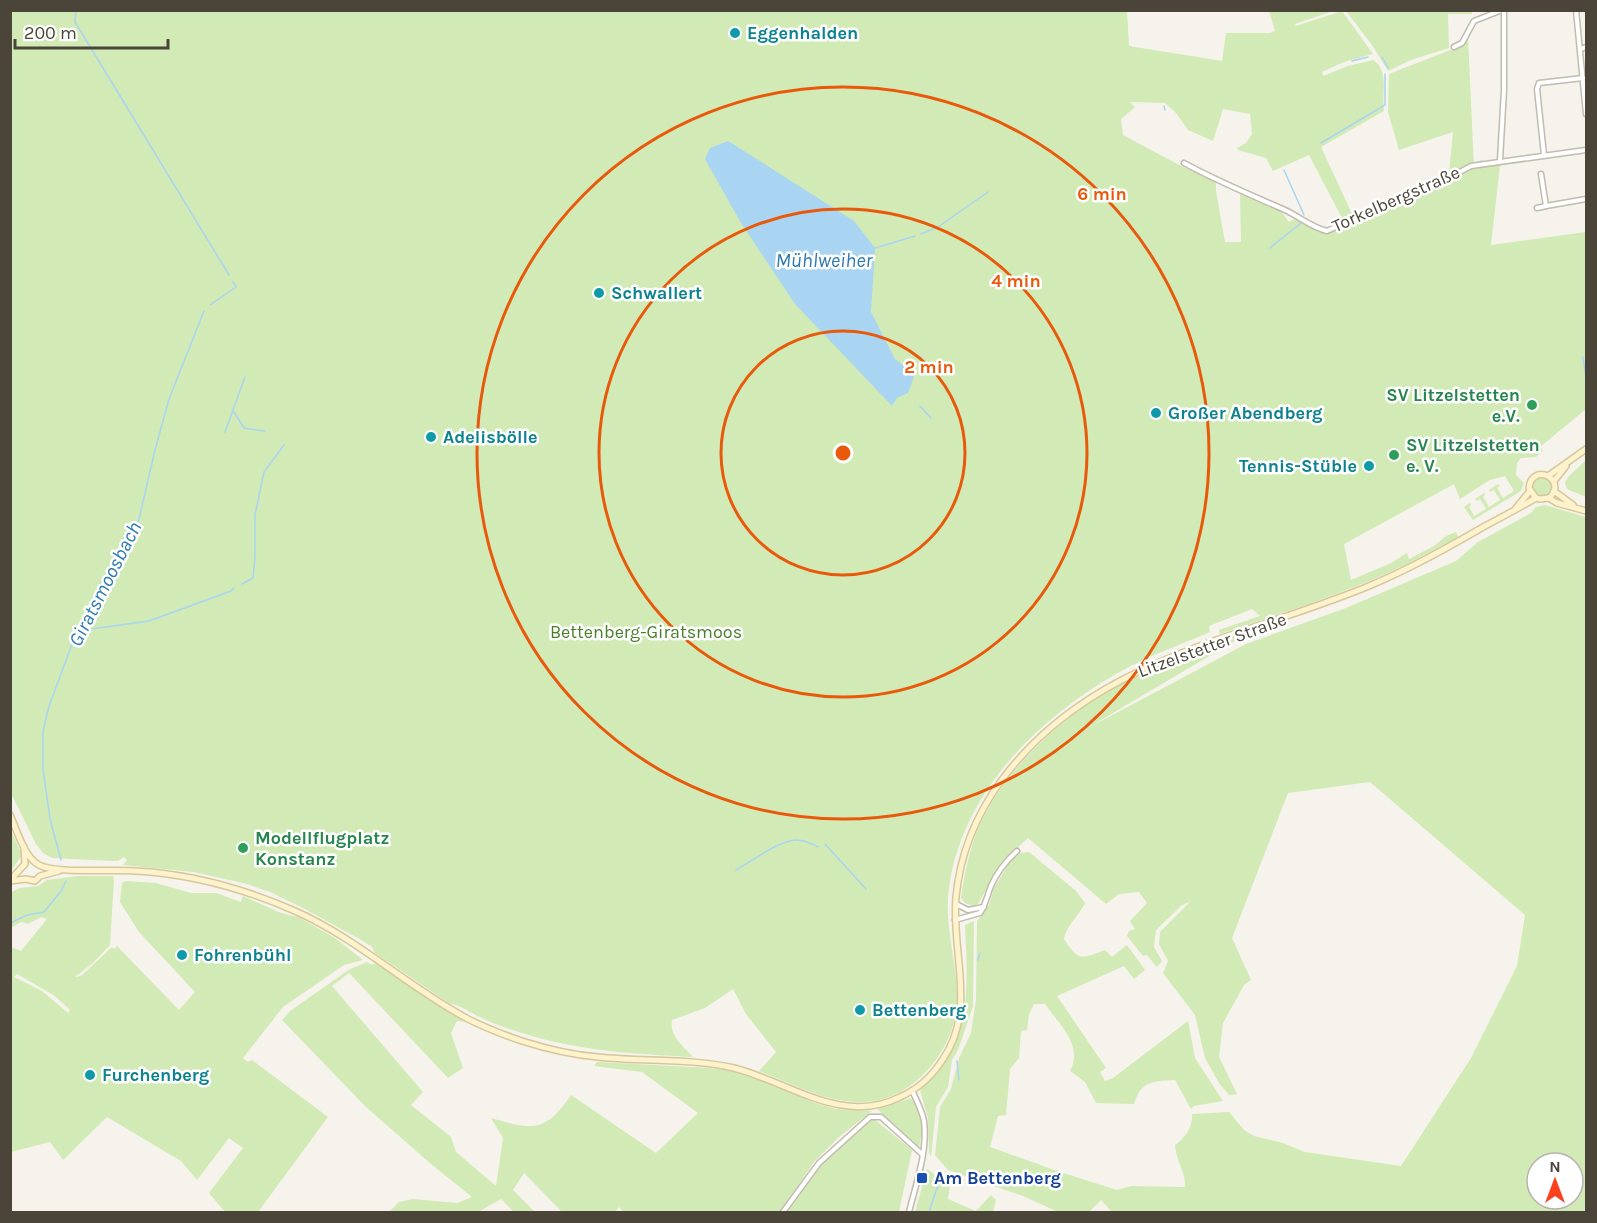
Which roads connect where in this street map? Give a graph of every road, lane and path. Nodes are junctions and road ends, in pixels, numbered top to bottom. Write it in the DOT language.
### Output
graph roads {
  1 [pos="1503,10"];
  2 [pos="1576,10"];
  3 [pos="1454,47"];
  4 [pos="1587,47"];
  5 [pos="1581,49"];
  6 [pos="1582,78"];
  7 [pos="1587,114"];
  8 [pos="1587,150"];
  9 [pos="1544,155"];
  10 [pos="1500,160"];
  11 [pos="1184,163"];
  12 [pos="1541,174"];
  13 [pos="1587,199"];
  14 [pos="1546,206"];
  15 [pos="1538,208"];
  16 [pos="1587,449"];
  17 [pos="1569,463"];
  18 [pos="1548,476"];
  19 [pos="1554,482"];
  20 [pos="1530,491"];
  21 [pos="1554,491"];
  22 [pos="1536,498"];
  23 [pos="1548,498"];
  24 [pos="1574,506"];
  25 [pos="1515,509"];
  26 [pos="1587,511"];
  27 [pos="10,815"];
  28 [pos="24,845"];
  29 [pos="1017,851"];
  30 [pos="37,863"];
  31 [pos="23,867"];
  32 [pos="63,870"];
  33 [pos="40,876"];
  34 [pos="26,879"];
  35 [pos="10,881"];
  36 [pos="956,904"];
  37 [pos="984,907"];
  38 [pos="955,920"];
  39 [pos="912,1090"];
  40 [pos="922,1154"];
  41 [pos="783,1212"];
  42 [pos="909,1212"];
  1 -- 3 [label="street"];
  1 -- 10 [label="street"];
  2 -- 5 [label="street"];
  4 -- 5 [label="street"];
  5 -- 6 [label="street"];
  6 -- 7 [label="street"];
  6 -- 9 [label="street"];
  8 -- 9 [label="street, Torkelbergstraße"];
  9 -- 10 [label="street, Torkelbergstraße"];
  10 -- 11 [label="street, Torkelbergstraße"];
  12 -- 14 [label="street"];
  13 -- 14 [label="street"];
  14 -- 15 [label="street"];
  16 -- 17 [label="main road"];
  17 -- 18 [label="main road"];
  17 -- 19 [label="main road"];
  18 -- 19 [label="main road"];
  18 -- 20 [label="main road"];
  19 -- 21 [label="main road"];
  20 -- 22 [label="main road"];
  20 -- 25 [label="main road"];
  21 -- 23 [label="main road"];
  21 -- 24 [label="main road"];
  22 -- 23 [label="main road"];
  22 -- 25 [label="main road, Litzelstetter Straße"];
  23 -- 24 [label="main road"];
  24 -- 26 [label="main road"];
  25 -- 36 [label="main road, Litzelstetter Straße"];
  27 -- 28 [label="main road"];
  28 -- 30 [label="main road"];
  28 -- 31 [label="main road"];
  29 -- 37 [label="street"];
  30 -- 31 [label="main road"];
  30 -- 32 [label="main road"];
  30 -- 33 [label="main road"];
  31 -- 34 [label="main road"];
  31 -- 35 [label="main road"];
  32 -- 33 [label="main road"];
  32 -- 39 [label="main road, Litzelstetter Straße"];
  33 -- 34 [label="main road"];
  34 -- 35 [label="main road"];
  36 -- 37 [label="street"];
  36 -- 38 [label="main road, Litzelstetter Straße"];
  37 -- 38 [label="street"];
  38 -- 39 [label="main road, Litzelstetter Straße"];
  39 -- 40 [label="street"];
  40 -- 41 [label="street"];
  40 -- 42 [label="street"];
}
